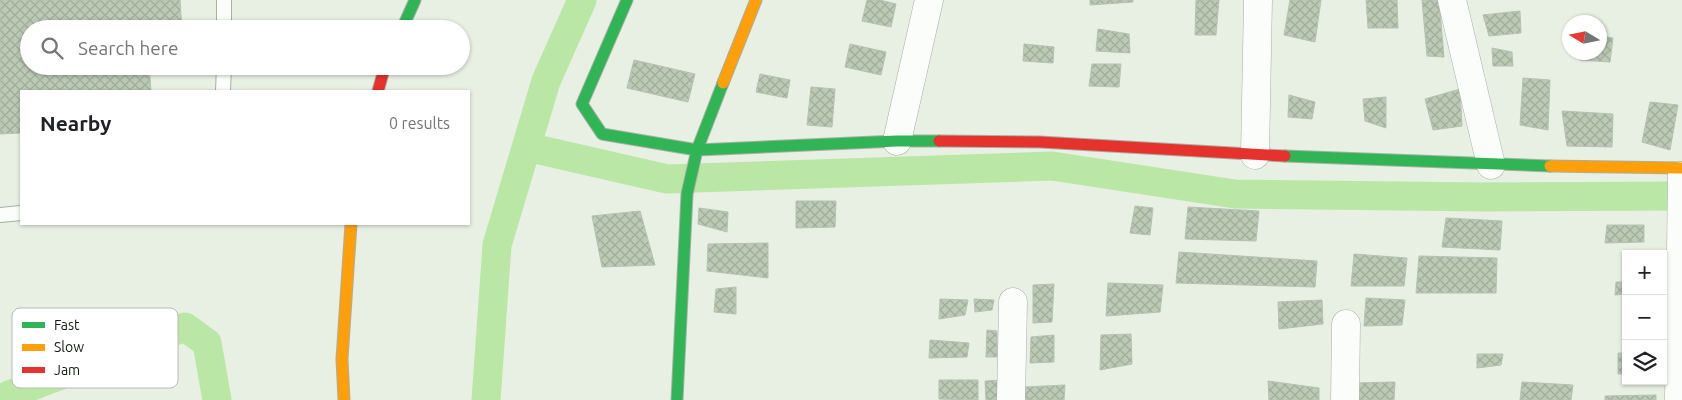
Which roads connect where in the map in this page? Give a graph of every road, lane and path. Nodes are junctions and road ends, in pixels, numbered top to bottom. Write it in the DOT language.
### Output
graph roads {
  1 [pos="224,0"];
  2 [pos="415,0"];
  3 [pos="627,0"];
  4 [pos="756,0"];
  5 [pos="929,0"];
  6 [pos="1258,0"];
  7 [pos="1452,0"];
  8 [pos="224,20"];
  9 [pos="406,20"];
  10 [pos="224,75"];
  11 [pos="382,75"];
  12 [pos="224,90"];
  13 [pos="378,90"];
  14 [pos="897,142"];
  15 [pos="697,150"];
  16 [pos="1255,155"];
  17 [pos="1491,165"];
  18 [pos="1682,168"];
  19 [pos="1682,176"];
  20 [pos="1682,181"];
  21 [pos="20,213"];
  22 [pos="0,215"];
  23 [pos="1682,218"];
  24 [pos="350,225"];
  25 [pos="1013,302"];
  26 [pos="1346,324"];
  27 [pos="344,400"];
  28 [pos="677,400"];
  29 [pos="1011,400"];
  30 [pos="1345,400"];
  31 [pos="1679,400"];
  1 -- 8 [label="lane"];
  2 -- 9 [label="street"];
  3 -- 15 [label="street"];
  4 -- 15 [label="street"];
  5 -- 14 [label="street"];
  6 -- 16 [label="street"];
  7 -- 17 [label="street"];
  10 -- 12 [label="lane"];
  11 -- 13 [label="street"];
  14 -- 15 [label="street"];
  14 -- 16 [label="street"];
  15 -- 28 [label="street"];
  16 -- 17 [label="street"];
  17 -- 18 [label="street"];
  19 -- 20 [label="street"];
  20 -- 23 [label="street"];
  21 -- 22 [label="lane"];
  23 -- 31 [label="street"];
  24 -- 27 [label="street"];
  25 -- 29 [label="street"];
  26 -- 30 [label="street"];
}
